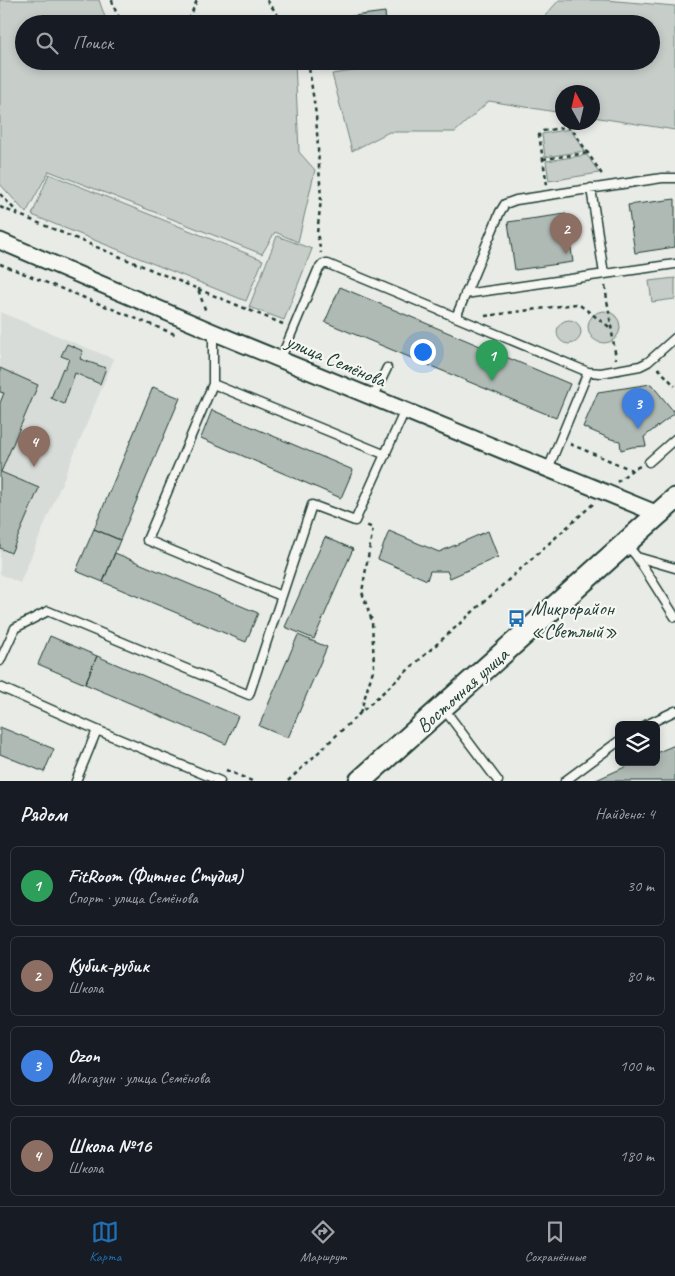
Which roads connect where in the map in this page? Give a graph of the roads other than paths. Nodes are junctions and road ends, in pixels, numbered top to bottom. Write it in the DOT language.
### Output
graph roads {
  1 [pos="675,178"];
  2 [pos="591,188"];
  3 [pos="0,241"];
  4 [pos="675,264"];
  5 [pos="604,274"];
  6 [pos="465,294"];
  7 [pos="458,318"];
  8 [pos="213,332"];
  9 [pos="675,338"];
  10 [pos="281,358"];
  11 [pos="387,368"];
  12 [pos="588,372"];
  13 [pos="213,384"];
  14 [pos="373,397"];
  15 [pos="405,410"];
  16 [pos="675,438"];
  17 [pos="386,455"];
  18 [pos="648,462"];
  19 [pos="548,469"];
  20 [pos="675,499"];
  21 [pos="658,514"];
  22 [pos="631,550"];
  23 [pos="675,568"];
  24 [pos="281,596"];
  25 [pos="675,617"];
  26 [pos="0,661"];
  27 [pos="0,687"];
  28 [pos="442,707"];
  29 [pos="675,711"];
  30 [pos="654,721"];
  31 [pos="97,730"];
  32 [pos="615,744"];
  33 [pos="76,781"];
  34 [pos="220,781"];
  35 [pos="360,781"];
  36 [pos="498,781"];
  37 [pos="565,781"];
  1 -- 2 [label="lane"];
  2 -- 5 [label="lane"];
  2 -- 6 [label="lane"];
  3 -- 8 [label="street, улица Семёнова"];
  4 -- 5 [label="lane"];
  5 -- 6 [label="lane"];
  6 -- 7 [label="lane"];
  7 -- 10 [label="lane"];
  7 -- 12 [label="lane"];
  8 -- 10 [label="street, улица Семёнова"];
  8 -- 13 [label="lane"];
  9 -- 12 [label="lane"];
  10 -- 14 [label="street, улица Семёнова"];
  11 -- 14 [label="lane"];
  12 -- 19 [label="lane"];
  13 -- 17 [label="lane"];
  13 -- 24 [label="lane"];
  14 -- 15 [label="street, улица Семёнова"];
  15 -- 17 [label="lane"];
  15 -- 19 [label="street, улица Семёнова"];
  16 -- 18 [label="lane"];
  17 -- 24 [label="lane"];
  19 -- 21 [label="street, улица Семёнова"];
  20 -- 21 [label="main road, Восточная улица"];
  21 -- 22 [label="main road, Восточная улица"];
  22 -- 23 [label="lane"];
  22 -- 25 [label="lane"];
  22 -- 28 [label="main road, Восточная улица"];
  24 -- 26 [label="lane"];
  27 -- 31 [label="lane"];
  28 -- 35 [label="main road, Восточная улица"];
  28 -- 36 [label="lane"];
  29 -- 30 [label="lane"];
  31 -- 33 [label="lane"];
  31 -- 34 [label="lane"];
  32 -- 37 [label="lane"];
}
